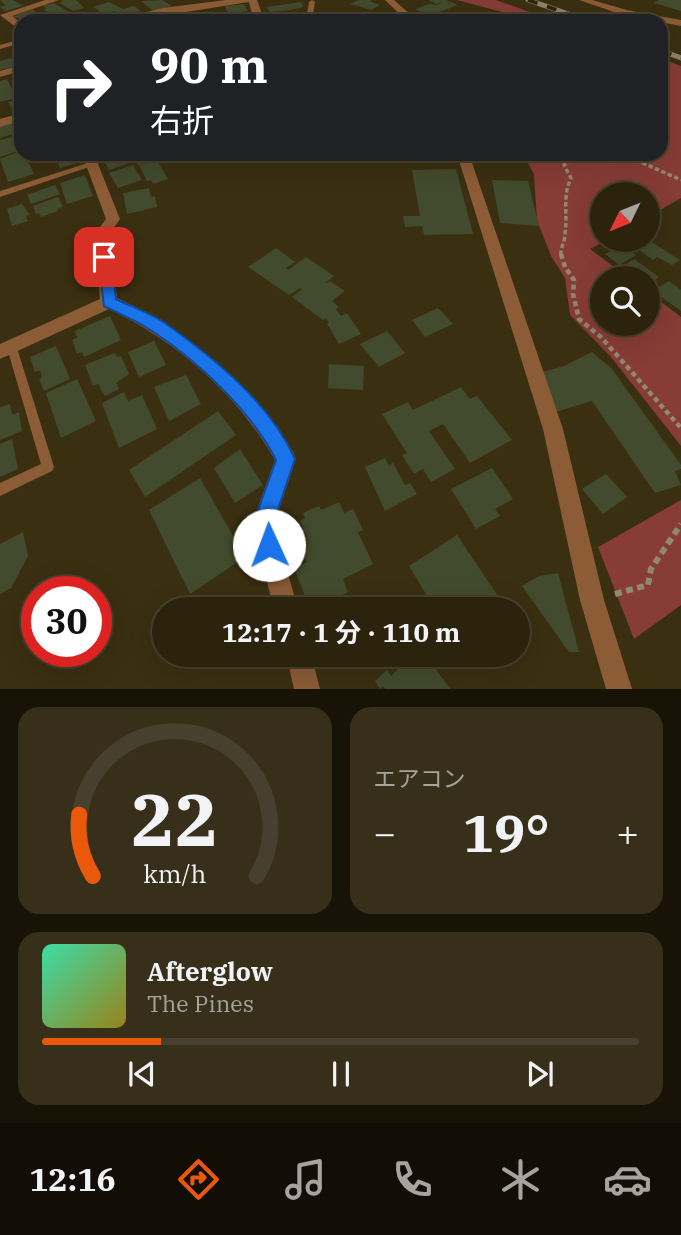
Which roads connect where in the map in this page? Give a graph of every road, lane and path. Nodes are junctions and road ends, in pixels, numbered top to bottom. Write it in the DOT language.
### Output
graph roads {
  1 [pos="55,0"];
  2 [pos="167,0"];
  3 [pos="247,0"];
  4 [pos="389,0"];
  5 [pos="583,0"];
  6 [pos="312,2"];
  7 [pos="181,8"];
  8 [pos="163,11"];
  9 [pos="149,14"];
  10 [pos="178,14"];
  11 [pos="310,14"];
  12 [pos="406,14"];
  13 [pos="632,14"];
  14 [pos="14,22"];
  15 [pos="87,161"];
  16 [pos="90,161"];
  17 [pos="465,161"];
  18 [pos="570,161"];
  19 [pos="639,161"];
  20 [pos="681,180"];
  21 [pos="0,194"];
  22 [pos="109,302"];
  23 [pos="6,350"];
  24 [pos="681,428"];
  25 [pos="0,490"];
  26 [pos="681,524"];
  27 [pos="283,597"];
  28 [pos="592,600"];
  29 [pos="301,667"];
  30 [pos="307,689"];
  31 [pos="619,689"];
  1 -- 14 [label="street"];
  2 -- 7 [label="street"];
  3 -- 7 [label="street"];
  4 -- 12 [label="street"];
  5 -- 13 [label="street"];
  6 -- 11 [label="lane"];
  7 -- 8 [label="street"];
  8 -- 9 [label="street"];
  8 -- 10 [label="street"];
  15 -- 21 [label="lane"];
  16 -- 22 [label="street"];
  17 -- 28 [label="street"];
  18 -- 24 [label="path"];
  19 -- 20 [label="path"];
  22 -- 23 [label="street"];
  22 -- 27 [label="street"];
  23 -- 25 [label="lane"];
  26 -- 28 [label="path"];
  28 -- 31 [label="street"];
  29 -- 30 [label="street"];
}
